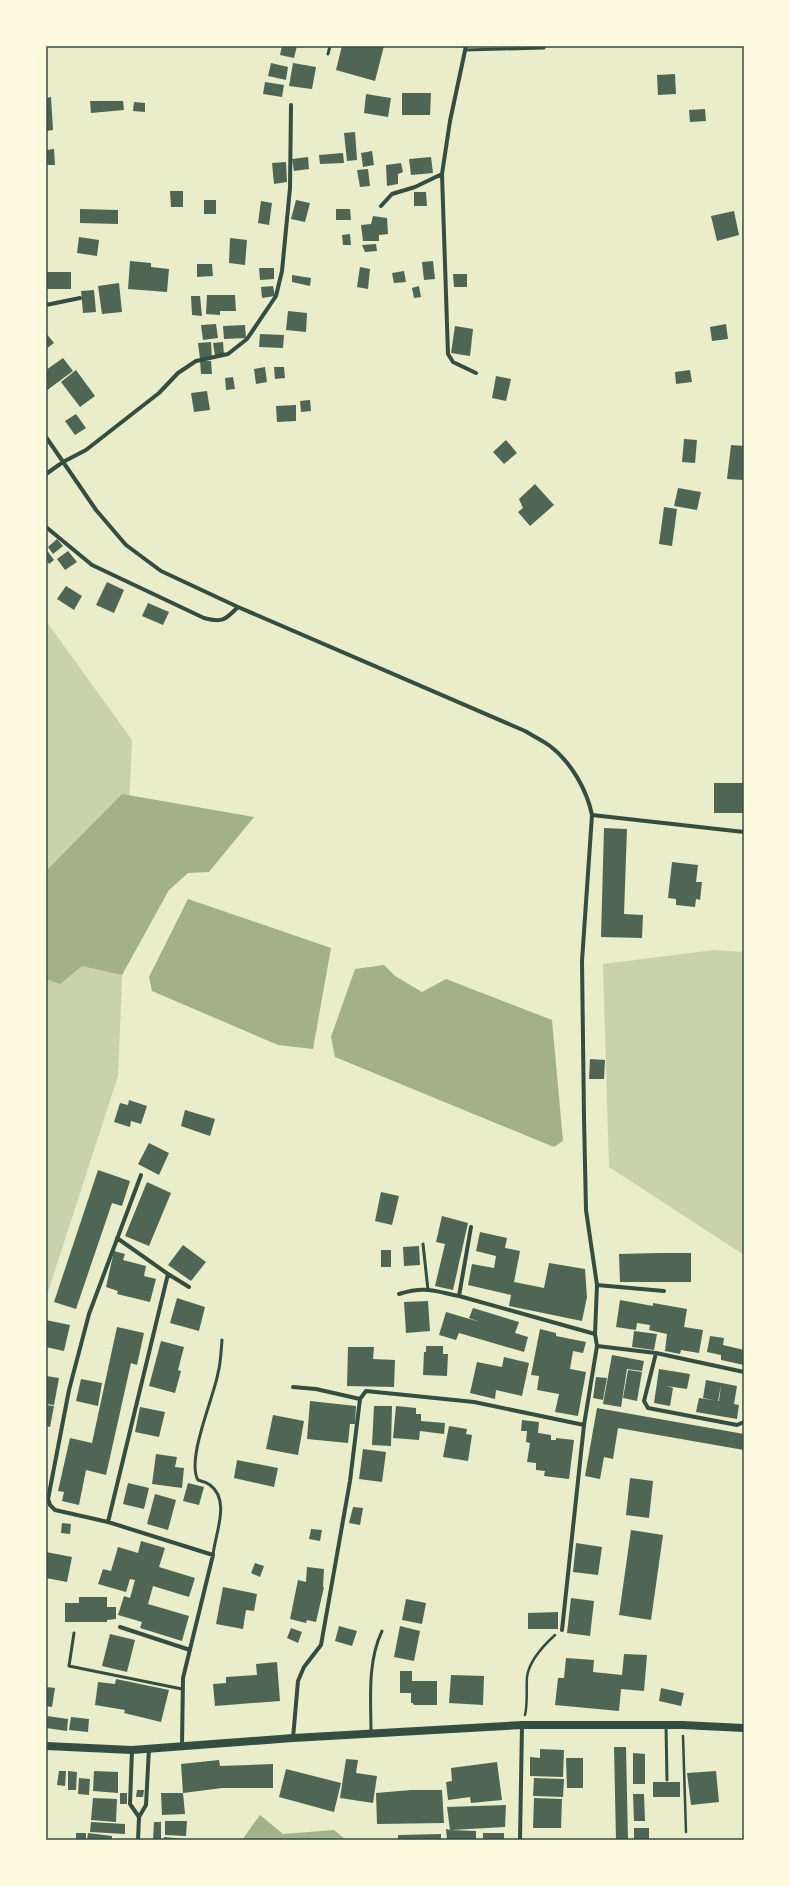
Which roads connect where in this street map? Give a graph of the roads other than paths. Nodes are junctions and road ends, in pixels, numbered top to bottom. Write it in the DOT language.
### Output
graph roads {
  1 [pos="330,46"];
  2 [pos="466,48"];
  3 [pos="544,48"];
  4 [pos="328,54"];
  5 [pos="290,105"];
  6 [pos="442,174"];
  7 [pos="381,206"];
  8 [pos="80,298"];
  9 [pos="46,305"];
  10 [pos="476,373"];
  11 [pos="46,437"];
  12 [pos="63,462"];
  13 [pos="46,474"];
  14 [pos="46,527"];
  15 [pos="238,607"];
  16 [pos="592,815"];
  17 [pos="744,832"];
  18 [pos="141,1175"];
  19 [pos="471,1227"];
  20 [pos="117,1238"];
  21 [pos="423,1244"];
  22 [pos="168,1274"];
  23 [pos="597,1285"];
  24 [pos="189,1287"];
  25 [pos="428,1290"];
  26 [pos="664,1291"];
  27 [pos="399,1294"];
  28 [pos="459,1296"];
  29 [pos="596,1334"];
  30 [pos="222,1340"];
  31 [pos="597,1346"];
  32 [pos="656,1353"];
  33 [pos="744,1372"];
  34 [pos="293,1387"];
  35 [pos="360,1399"];
  36 [pos="744,1422"];
  37 [pos="584,1425"];
  38 [pos="108,1522"];
  39 [pos="213,1555"];
  40 [pos="120,1627"];
  41 [pos="562,1630"];
  42 [pos="382,1631"];
  43 [pos="74,1633"];
  44 [pos="190,1650"];
  45 [pos="182,1689"];
  46 [pos="522,1724"];
  47 [pos="666,1725"];
  48 [pos="744,1728"];
  49 [pos="371,1734"];
  50 [pos="293,1738"];
  51 [pos="182,1745"];
  52 [pos="46,1746"];
  53 [pos="149,1748"];
  54 [pos="132,1750"];
  55 [pos="667,1780"];
  56 [pos="139,1817"];
  57 [pos="138,1840"];
  58 [pos="520,1840"];
  1 -- 4 [label="lane"];
  2 -- 3 [label="lane"];
  2 -- 6 [label="street"];
  5 -- 12 [label="street"];
  6 -- 7 [label="street"];
  6 -- 10 [label="street"];
  8 -- 9 [label="street"];
  11 -- 12 [label="street"];
  12 -- 13 [label="street"];
  12 -- 15 [label="street"];
  14 -- 15 [label="street"];
  15 -- 16 [label="street"];
  16 -- 17 [label="street"];
  16 -- 23 [label="street"];
  18 -- 20 [label="street"];
  19 -- 28 [label="street"];
  20 -- 22 [label="street"];
  20 -- 38 [label="street"];
  21 -- 25 [label="lane"];
  22 -- 24 [label="street"];
  22 -- 38 [label="street"];
  23 -- 26 [label="street"];
  23 -- 29 [label="street"];
  25 -- 27 [label="street"];
  25 -- 28 [label="street"];
  28 -- 29 [label="street"];
  29 -- 31 [label="street"];
  30 -- 39 [label="lane"];
  31 -- 32 [label="street"];
  31 -- 37 [label="street"];
  32 -- 33 [label="street"];
  32 -- 36 [label="street"];
  34 -- 35 [label="street"];
  35 -- 37 [label="street"];
  35 -- 50 [label="street"];
  37 -- 41 [label="street"];
  38 -- 39 [label="street"];
  39 -- 44 [label="street"];
  40 -- 44 [label="street"];
  42 -- 49 [label="lane"];
  43 -- 45 [label="lane"];
  44 -- 45 [label="street"];
  45 -- 51 [label="street"];
  46 -- 47 [label="main road"];
  46 -- 49 [label="main road"];
  46 -- 58 [label="street"];
  47 -- 48 [label="main road"];
  47 -- 55 [label="lane"];
  49 -- 50 [label="main road"];
  50 -- 51 [label="main road"];
  51 -- 53 [label="main road"];
  52 -- 54 [label="main road"];
  53 -- 54 [label="main road"];
  53 -- 56 [label="street"];
  54 -- 56 [label="street"];
  56 -- 57 [label="street"];
}
